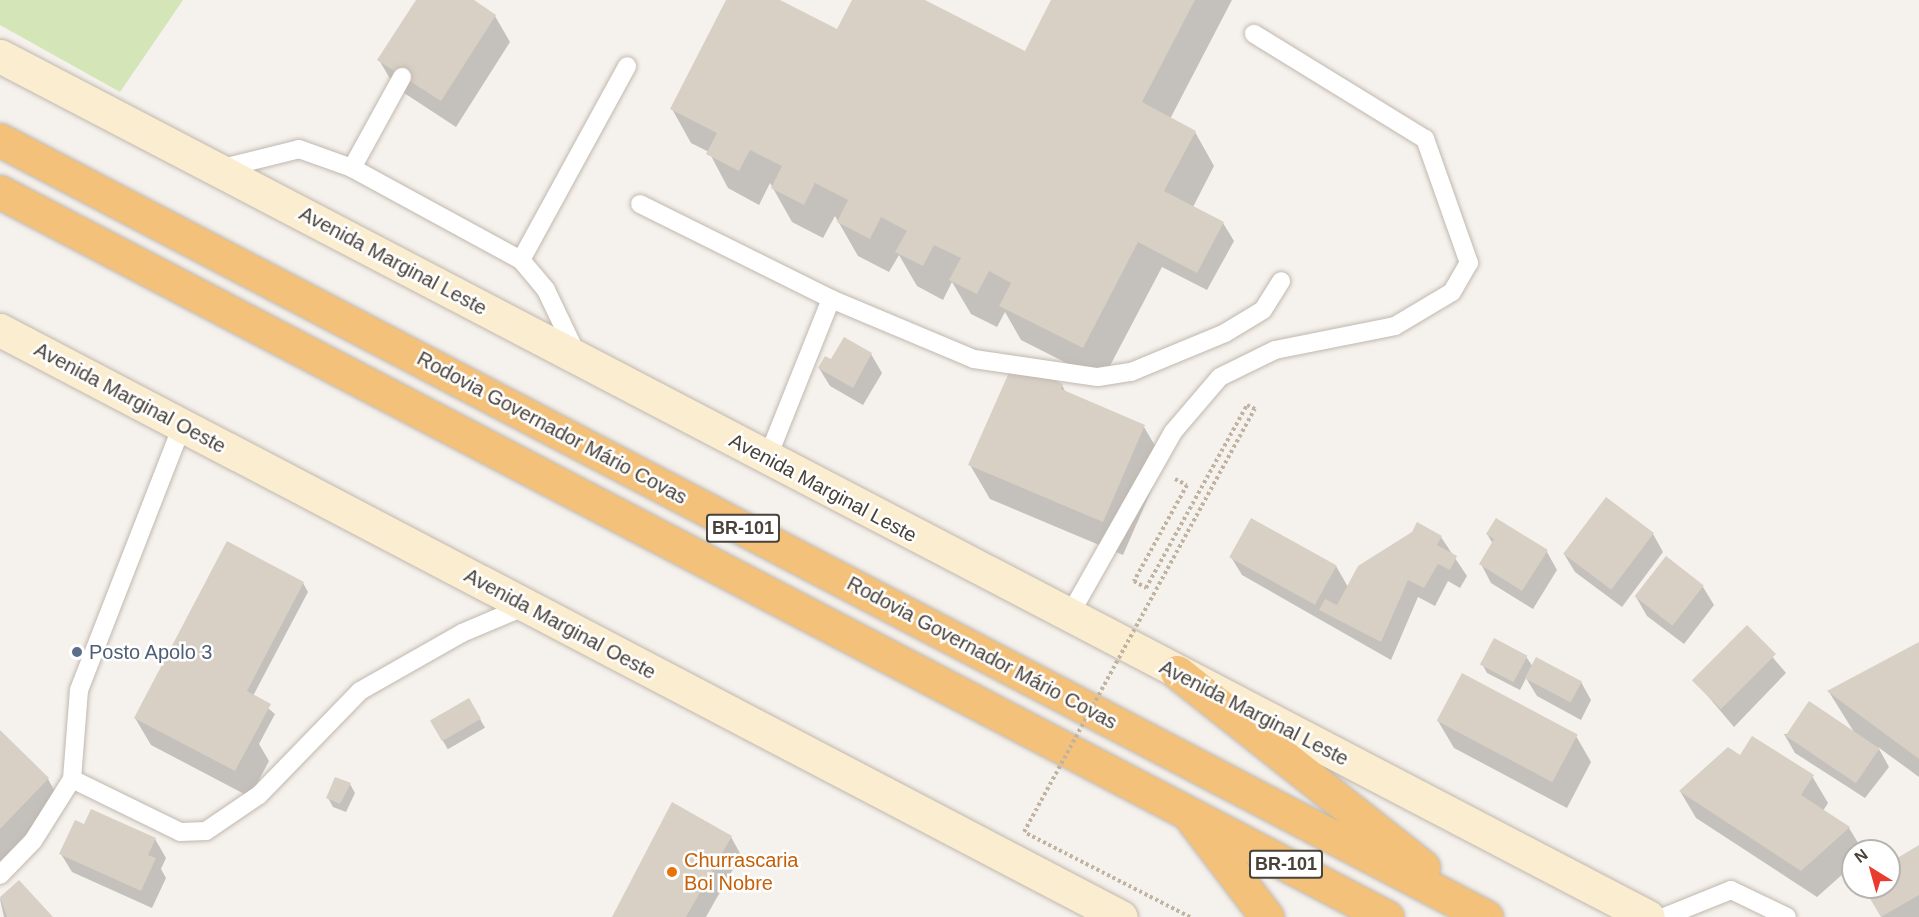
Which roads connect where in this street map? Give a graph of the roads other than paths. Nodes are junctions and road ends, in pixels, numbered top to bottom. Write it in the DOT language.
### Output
graph roads {
  1 [pos="1254,34"];
  2 [pos="0,56"];
  3 [pos="627,66"];
  4 [pos="402,77"];
  5 [pos="0,140"];
  6 [pos="352,168"];
  7 [pos="217,170"];
  8 [pos="0,192"];
  9 [pos="640,204"];
  10 [pos="521,260"];
  11 [pos="1281,280"];
  12 [pos="831,299"];
  13 [pos="0,330"];
  14 [pos="578,358"];
  15 [pos="182,426"];
  16 [pos="767,459"];
  17 [pos="526,606"];
  18 [pos="1069,616"];
  19 [pos="1177,672"];
  20 [pos="72,779"];
  21 [pos="1186,812"];
  22 [pos="0,875"];
  23 [pos="1121,917"];
  24 [pos="1267,917"];
  25 [pos="1387,917"];
  26 [pos="1486,917"];
  27 [pos="1648,917"];
  28 [pos="1664,917"];
  29 [pos="1787,917"];
  1 -- 18 [label="lane"];
  2 -- 7 [label="main road, Avenida Marginal Leste"];
  3 -- 10 [label="lane"];
  4 -- 6 [label="lane"];
  5 -- 26 [label="highway, Rodovia Governador Mário Covas / BR-101"];
  6 -- 7 [label="lane"];
  6 -- 10 [label="lane"];
  7 -- 14 [label="main road, Avenida Marginal Leste"];
  8 -- 21 [label="highway, BR-101"];
  9 -- 12 [label="lane"];
  10 -- 14 [label="lane"];
  11 -- 12 [label="lane"];
  12 -- 16 [label="lane"];
  13 -- 15 [label="main road, Avenida Marginal Oeste"];
  14 -- 16 [label="main road, Avenida Marginal Leste"];
  15 -- 17 [label="main road, Avenida Marginal Oeste"];
  15 -- 20 [label="lane"];
  16 -- 18 [label="main road, Avenida Marginal Leste"];
  17 -- 20 [label="lane"];
  17 -- 23 [label="main road, Avenida Marginal Oeste"];
  18 -- 19 [label="main road, Avenida Marginal Leste"];
  19 -- 26 [label="highway"];
  19 -- 27 [label="main road, Avenida Marginal Leste"];
  20 -- 22 [label="lane"];
  21 -- 24 [label="highway"];
  21 -- 25 [label="highway, BR-101"];
  28 -- 29 [label="lane"];
}
